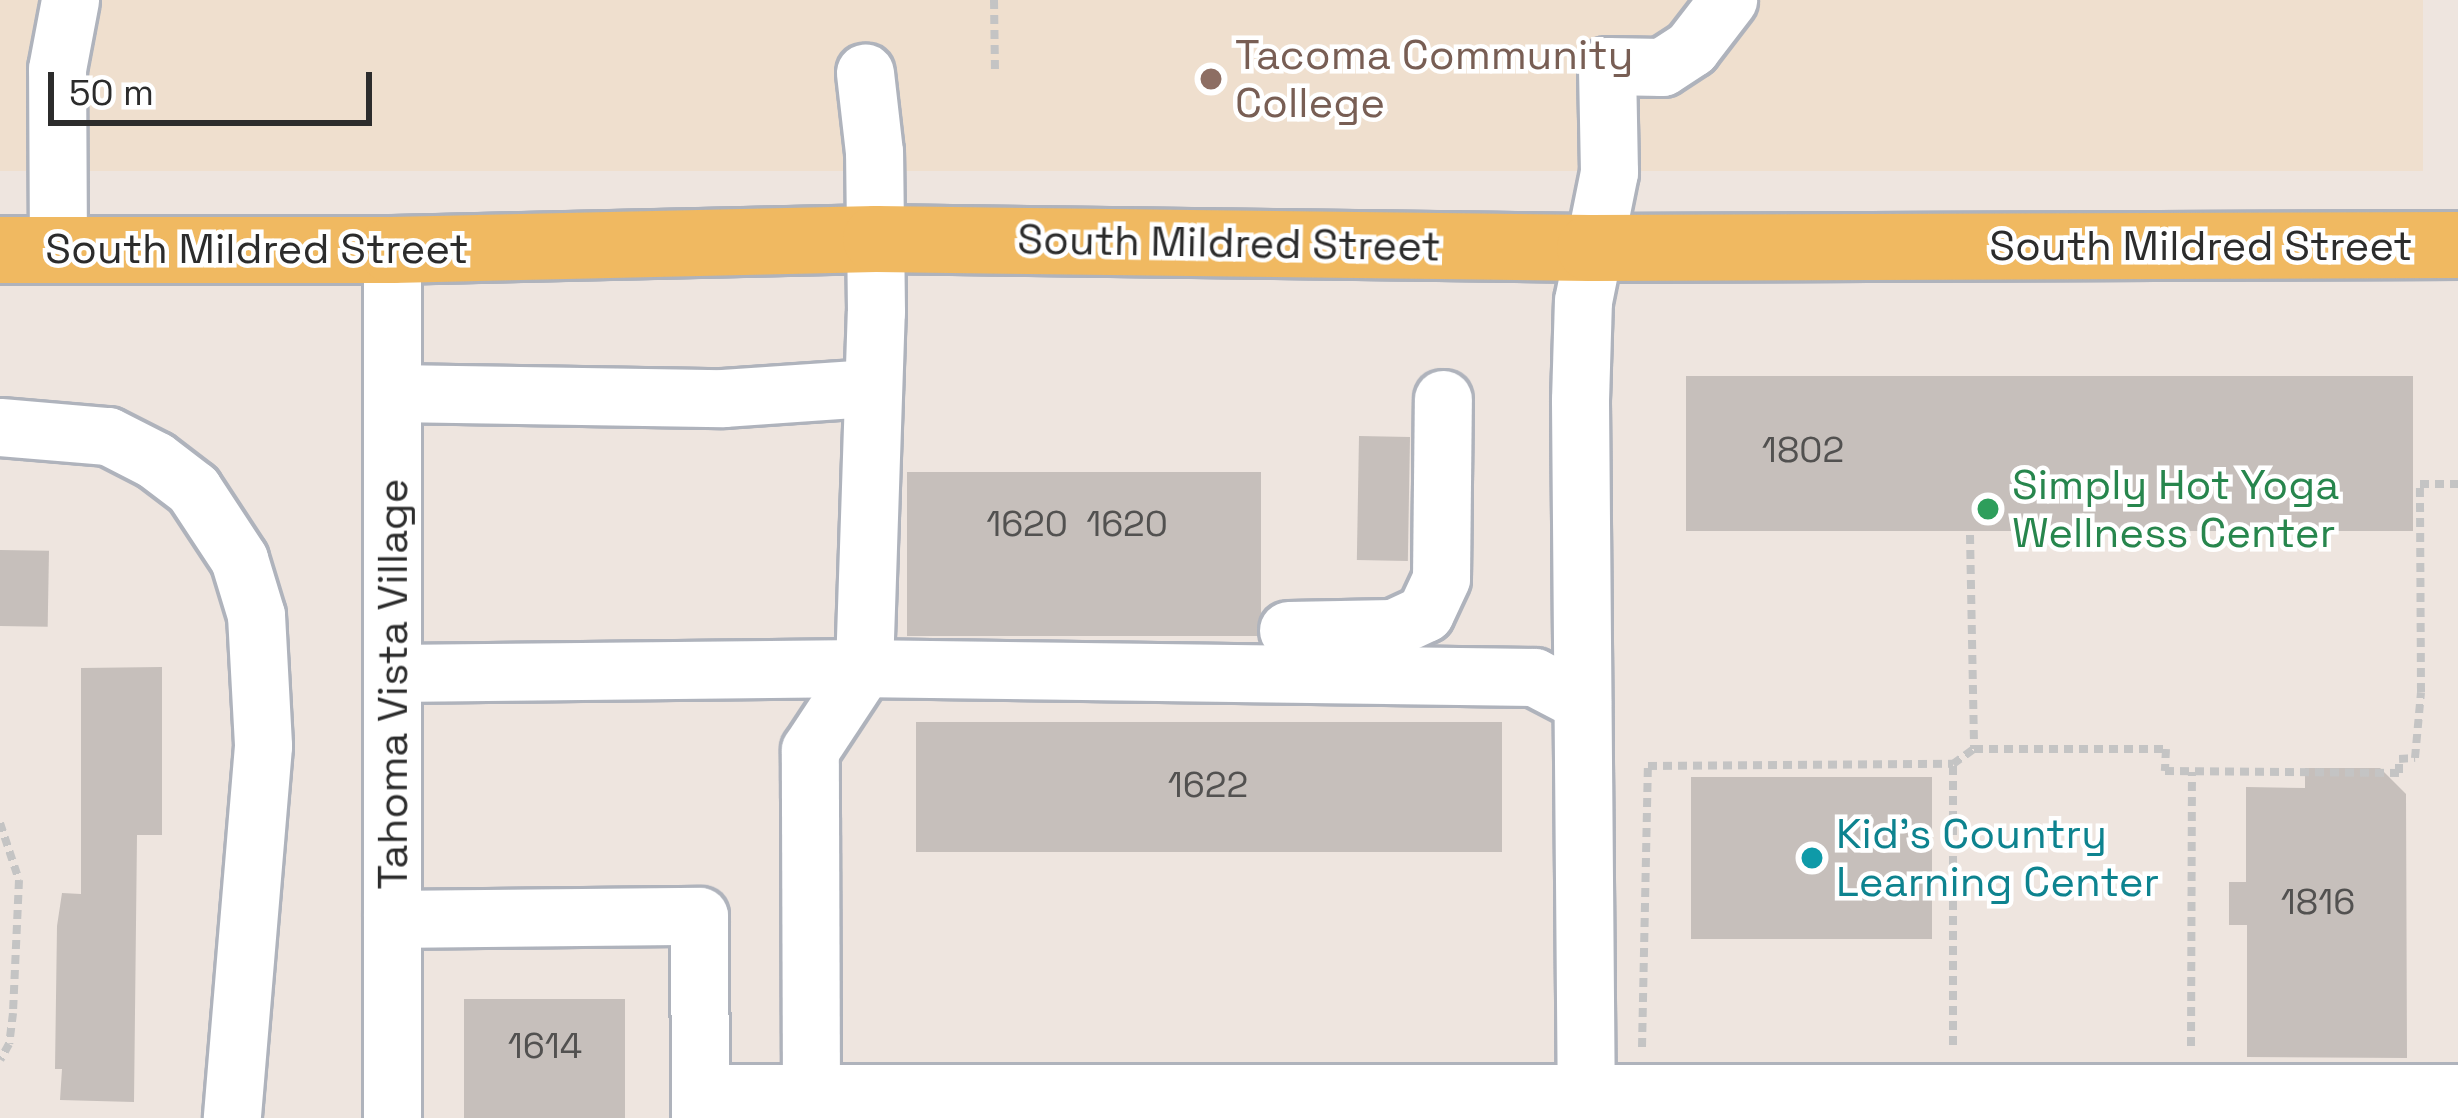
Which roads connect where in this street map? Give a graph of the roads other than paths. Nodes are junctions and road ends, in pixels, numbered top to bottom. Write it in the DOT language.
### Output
graph roads {
  1 [pos="70,0"];
  2 [pos="1728,0"];
  3 [pos="865,73"];
  4 [pos="876,239"];
  5 [pos="2458,245"];
  6 [pos="1590,248"];
  7 [pos="29,250"];
  8 [pos="392,250"];
  9 [pos="871,388"];
  10 [pos="393,393"];
  11 [pos="1443,399"];
  12 [pos="0,427"];
  13 [pos="1288,630"];
  14 [pos="864,668"];
  15 [pos="393,674"];
  16 [pos="1582,702"];
  17 [pos="392,919"];
  18 [pos="811,1093"];
  19 [pos="2458,1093"];
  20 [pos="700,1105"];
  21 [pos="1063,1105"];
  22 [pos="1586,1105"];
  23 [pos="1883,1106"];
  24 [pos="232,1118"];
  25 [pos="392,1118"];
  1 -- 7 [label="lane"];
  2 -- 6 [label="lane"];
  3 -- 4 [label="lane"];
  4 -- 6 [label="main road, South Mildred Street"];
  4 -- 8 [label="main road, South Mildred Street"];
  4 -- 9 [label="lane"];
  5 -- 6 [label="main road, South Mildred Street"];
  6 -- 16 [label="lane"];
  7 -- 8 [label="main road, South Mildred Street"];
  8 -- 10 [label="lane, Tahoma Vista Village"];
  9 -- 10 [label="lane"];
  9 -- 14 [label="lane"];
  10 -- 15 [label="lane, Tahoma Vista Village"];
  11 -- 13 [label="lane"];
  12 -- 24 [label="lane"];
  14 -- 15 [label="lane"];
  14 -- 16 [label="lane"];
  14 -- 18 [label="lane"];
  15 -- 17 [label="lane, Tahoma Vista Village"];
  16 -- 22 [label="lane"];
  17 -- 20 [label="lane"];
  17 -- 25 [label="lane, Tahoma Vista Village"];
  18 -- 20 [label="lane"];
  18 -- 21 [label="lane"];
  19 -- 23 [label="lane"];
  21 -- 22 [label="lane"];
  22 -- 23 [label="lane"];
}
